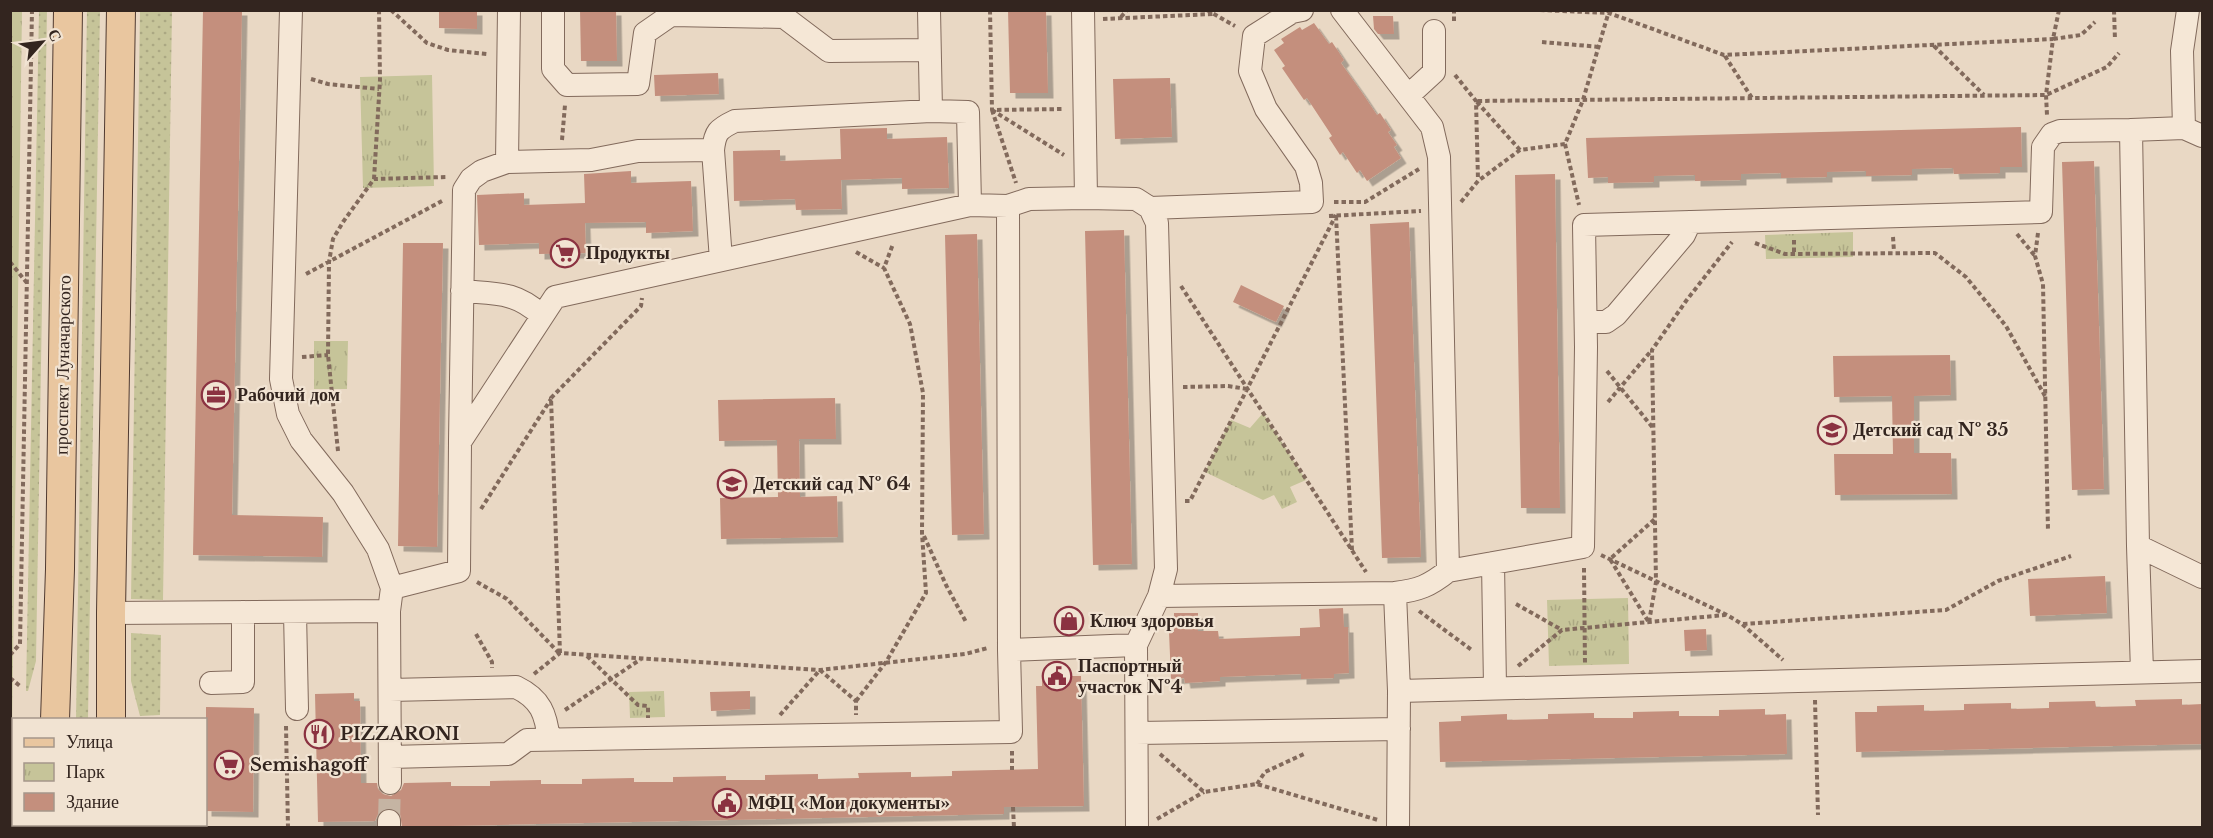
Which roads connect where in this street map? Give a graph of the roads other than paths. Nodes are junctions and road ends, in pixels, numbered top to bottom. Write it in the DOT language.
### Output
graph roads {
  1 [pos="68,10"];
  2 [pos="121,10"];
  3 [pos="291,10"];
  4 [pos="509,10"];
  5 [pos="553,10"];
  6 [pos="929,10"];
  7 [pos="1302,10"];
  8 [pos="1342,10"];
  9 [pos="2188,10"];
  10 [pos="1083,15"];
  11 [pos="1444,31"];
  12 [pos="929,50"];
  13 [pos="1409,95"];
  14 [pos="931,111"];
  15 [pos="2131,130"];
  16 [pos="2193,132"];
  17 [pos="713,150"];
  18 [pos="507,162"];
  19 [pos="1086,198"];
  20 [pos="1015,204"];
  21 [pos="970,205"];
  22 [pos="1150,208"];
  23 [pos="1690,222"];
  24 [pos="721,260"];
  25 [pos="462,291"];
  26 [pos="541,315"];
  27 [pos="1586,322"];
  28 [pos="460,442"];
  29 [pos="2138,546"];
  30 [pos="1493,563"];
  31 [pos="1448,571"];
  32 [pos="2202,577"];
  33 [pos="392,588"];
  34 [pos="1387,593"];
  35 [pos="1159,596"];
  36 [pos="389,611"];
  37 [pos="243,612"];
  38 [pos="295,612"];
  39 [pos="111,613"];
  40 [pos="1136,645"];
  41 [pos="1004,648"];
  42 [pos="2202,670"];
  43 [pos="2142,672"];
  44 [pos="1495,678"];
  45 [pos="211,683"];
  46 [pos="390,690"];
  47 [pos="1399,691"];
  48 [pos="297,709"];
  49 [pos="55,718"];
  50 [pos="111,718"];
  51 [pos="1399,729"];
  52 [pos="548,731"];
  53 [pos="1137,733"];
  54 [pos="390,757"];
  55 [pos="390,783"];
  56 [pos="1146,824"];
  57 [pos="1398,827"];
  1 -- 49 [label="main road, проспект Луначарского"];
  2 -- 39 [label="main road"];
  3 -- 33 [label="lane"];
  4 -- 18 [label="lane"];
  5 -- 12 [label="lane"];
  6 -- 12 [label="lane"];
  7 -- 22 [label="lane"];
  8 -- 13 [label="lane"];
  9 -- 16 [label="lane"];
  10 -- 19 [label="lane"];
  11 -- 13 [label="lane"];
  12 -- 14 [label="lane"];
  13 -- 31 [label="lane"];
  14 -- 17 [label="lane"];
  14 -- 21 [label="lane"];
  15 -- 16 [label="lane"];
  15 -- 23 [label="lane"];
  15 -- 29 [label="lane"];
  17 -- 18 [label="lane"];
  17 -- 24 [label="lane"];
  18 -- 25 [label="lane"];
  19 -- 20 [label="lane"];
  19 -- 22 [label="lane"];
  20 -- 21 [label="lane"];
  20 -- 41 [label="lane"];
  21 -- 24 [label="lane"];
  22 -- 35 [label="lane"];
  23 -- 27 [label="lane"];
  23 -- 27 [label="lane"];
  24 -- 26 [label="lane"];
  25 -- 26 [label="lane"];
  25 -- 28 [label="lane"];
  26 -- 28 [label="lane"];
  27 -- 30 [label="lane"];
  28 -- 33 [label="lane"];
  29 -- 32 [label="lane"];
  29 -- 43 [label="lane"];
  30 -- 31 [label="lane"];
  30 -- 44 [label="lane"];
  31 -- 34 [label="lane"];
  33 -- 36 [label="lane"];
  34 -- 35 [label="lane"];
  34 -- 47 [label="lane"];
  35 -- 40 [label="lane"];
  36 -- 38 [label="lane"];
  36 -- 46 [label="lane"];
  37 -- 38 [label="lane"];
  37 -- 39 [label="lane"];
  37 -- 45 [label="lane"];
  38 -- 48 [label="lane"];
  39 -- 50 [label="main road"];
  40 -- 41 [label="lane"];
  40 -- 53 [label="lane"];
  41 -- 52 [label="lane"];
  42 -- 43 [label="lane"];
  43 -- 44 [label="lane"];
  44 -- 47 [label="lane"];
  46 -- 52 [label="lane"];
  46 -- 54 [label="lane"];
  47 -- 51 [label="lane"];
  51 -- 53 [label="lane"];
  51 -- 57 [label="lane"];
  52 -- 54 [label="lane"];
  53 -- 56 [label="lane"];
  54 -- 55 [label="lane"];
}
